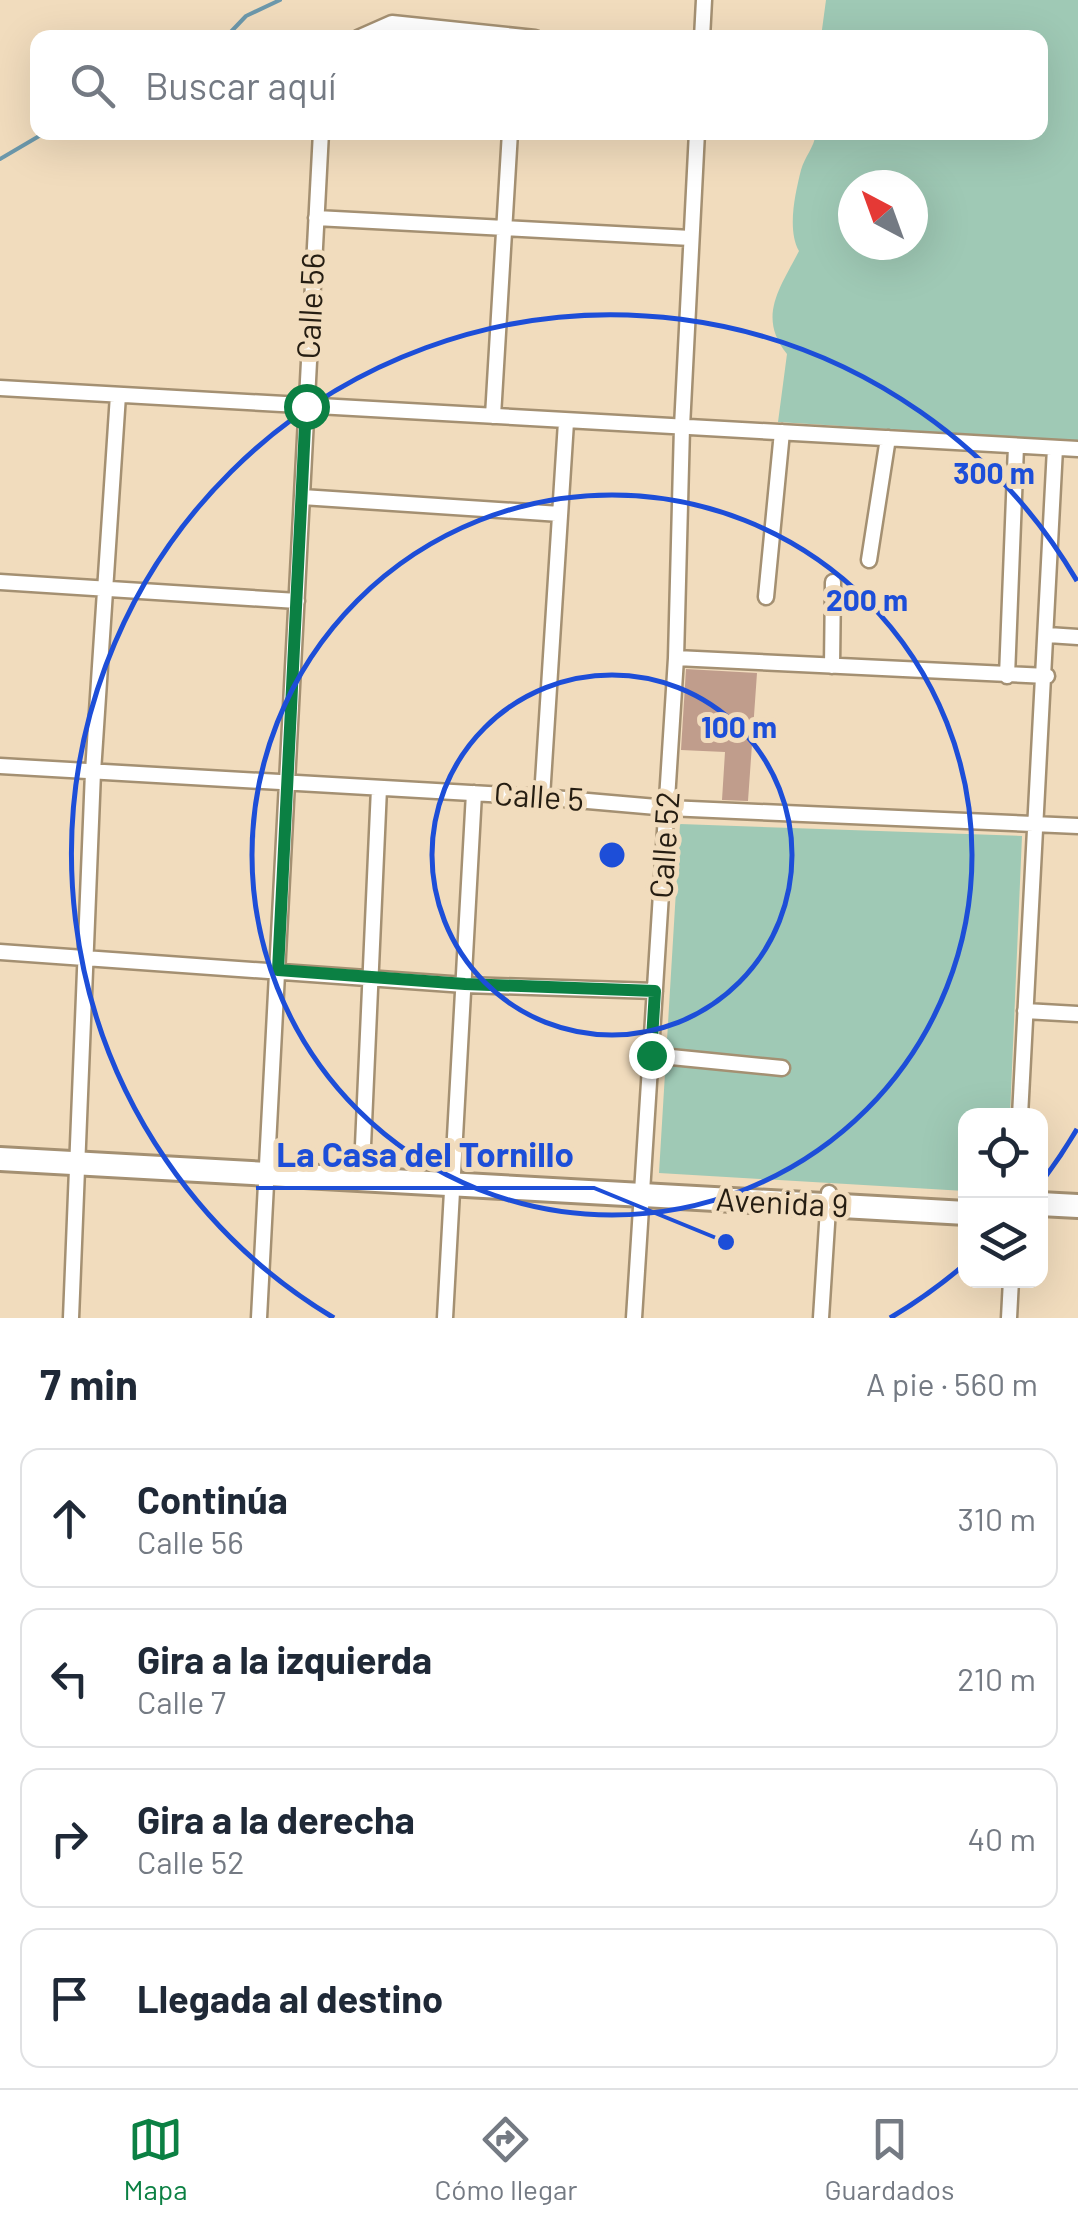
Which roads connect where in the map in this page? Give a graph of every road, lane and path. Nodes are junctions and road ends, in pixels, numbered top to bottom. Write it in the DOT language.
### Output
graph roads {
  1 [pos="704,0"];
  2 [pos="377,30"];
  3 [pos="454,30"];
  4 [pos="702,30"];
  5 [pos="321,140"];
  6 [pos="510,140"];
  7 [pos="697,140"];
  8 [pos="316,218"];
  9 [pos="504,228"];
  10 [pos="692,238"];
  11 [pos="0,388"];
  12 [pos="118,395"];
  13 [pos="306,406"];
  14 [pos="493,416"];
  15 [pos="566,422"];
  16 [pos="682,427"];
  17 [pos="782,432"];
  18 [pos="888,438"];
  19 [pos="1016,446"];
  20 [pos="1056,448"];
  21 [pos="1078,449"];
  22 [pos="302,497"];
  23 [pos="560,514"];
  24 [pos="869,560"];
  25 [pos="0,582"];
  26 [pos="833,582"];
  27 [pos="105,589"];
  28 [pos="766,596"];
  29 [pos="297,601"];
  30 [pos="1048,635"];
  31 [pos="1078,637"];
  32 [pos="676,658"];
  33 [pos="832,666"];
  34 [pos="1007,676"];
  35 [pos="1046,676"];
  36 [pos="0,766"];
  37 [pos="93,772"];
  38 [pos="288,782"];
  39 [pos="380,788"];
  40 [pos="474,793"];
  41 [pos="542,796"];
  42 [pos="668,808"];
  43 [pos="1035,824"];
  44 [pos="1078,826"];
  45 [pos="0,952"];
  46 [pos="84,960"];
  47 [pos="278,970"];
  48 [pos="372,979"];
  49 [pos="465,984"];
  50 [pos="655,991"];
  51 [pos="1025,1011"];
  52 [pos="1078,1014"];
  53 [pos="651,1055"];
  54 [pos="782,1068"];
  55 [pos="1020,1108"];
  56 [pos="0,1148"];
  57 [pos="79,1158"];
  58 [pos="0,1159"];
  59 [pos="267,1168"];
  60 [pos="362,1168"];
  61 [pos="453,1178"];
  62 [pos="642,1189"];
  63 [pos="828,1199"];
  64 [pos="958,1200"];
  65 [pos="1048,1204"];
  66 [pos="1078,1206"];
  67 [pos="958,1212"];
  68 [pos="1048,1217"];
  69 [pos="1078,1219"];
  70 [pos="1011,1288"];
  71 [pos="71,1318"];
  72 [pos="258,1318"];
  73 [pos="445,1318"];
  74 [pos="634,1318"];
  75 [pos="822,1318"];
  76 [pos="1009,1318"];
  1 -- 4 [label="street"];
  2 -- 3 [label="street"];
  5 -- 8 [label="street, Calle 56"];
  6 -- 9 [label="street"];
  7 -- 10 [label="street, Calle 52"];
  8 -- 9 [label="street"];
  8 -- 13 [label="street, Calle 56"];
  9 -- 10 [label="street"];
  9 -- 14 [label="street"];
  10 -- 16 [label="street, Calle 52"];
  11 -- 12 [label="street"];
  12 -- 13 [label="street"];
  12 -- 27 [label="street"];
  13 -- 14 [label="street"];
  13 -- 22 [label="street, Calle 56"];
  14 -- 15 [label="street"];
  15 -- 16 [label="street"];
  15 -- 23 [label="street"];
  16 -- 17 [label="street"];
  16 -- 32 [label="street, Calle 52"];
  17 -- 18 [label="street"];
  17 -- 28 [label="street"];
  18 -- 19 [label="street"];
  18 -- 24 [label="street"];
  19 -- 20 [label="street"];
  19 -- 34 [label="street"];
  20 -- 21 [label="street"];
  20 -- 30 [label="street"];
  22 -- 23 [label="street"];
  22 -- 29 [label="street, Calle 56"];
  23 -- 41 [label="street"];
  25 -- 27 [label="street"];
  26 -- 33 [label="street"];
  27 -- 29 [label="street"];
  27 -- 37 [label="street"];
  29 -- 38 [label="street, Calle 56"];
  30 -- 31 [label="street"];
  30 -- 35 [label="street"];
  32 -- 33 [label="street"];
  32 -- 42 [label="street, Calle 52"];
  33 -- 34 [label="street"];
  34 -- 35 [label="street"];
  35 -- 43 [label="street"];
  36 -- 37 [label="street, Calle 5"];
  37 -- 38 [label="street, Calle 5"];
  37 -- 46 [label="street"];
  38 -- 39 [label="street, Calle 5"];
  38 -- 47 [label="street, Calle 56"];
  39 -- 40 [label="street, Calle 5"];
  39 -- 48 [label="street"];
  40 -- 41 [label="street, Calle 5"];
  40 -- 49 [label="street"];
  41 -- 42 [label="street, Calle 5"];
  42 -- 43 [label="street, Calle 5"];
  42 -- 50 [label="street, Calle 52"];
  43 -- 44 [label="street, Calle 5"];
  43 -- 51 [label="street"];
  45 -- 46 [label="street"];
  46 -- 47 [label="street"];
  46 -- 57 [label="street"];
  47 -- 48 [label="street"];
  47 -- 59 [label="street, Calle 56"];
  48 -- 49 [label="street"];
  48 -- 60 [label="street"];
  49 -- 50 [label="street"];
  49 -- 61 [label="street"];
  50 -- 53 [label="street, Calle 52"];
  51 -- 52 [label="street"];
  51 -- 55 [label="street"];
  53 -- 54 [label="street"];
  53 -- 62 [label="street, Calle 52"];
  56 -- 57 [label="main road, Avenida 9"];
  57 -- 58 [label="main road, Avenida 9"];
  57 -- 59 [label="main road, Avenida 9"];
  57 -- 71 [label="street"];
  59 -- 60 [label="main road, Avenida 9"];
  59 -- 61 [label="main road, Avenida 9"];
  59 -- 72 [label="street, Calle 56"];
  60 -- 61 [label="main road, Avenida 9"];
  61 -- 62 [label="main road, Avenida 9"];
  61 -- 73 [label="street"];
  62 -- 63 [label="main road, Avenida 9"];
  62 -- 74 [label="street, Calle 52"];
  63 -- 64 [label="main road, Avenida 9"];
  63 -- 67 [label="main road, Avenida 9"];
  63 -- 75 [label="street"];
  65 -- 66 [label="main road"];
  68 -- 69 [label="main road"];
  70 -- 76 [label="street"];
}
